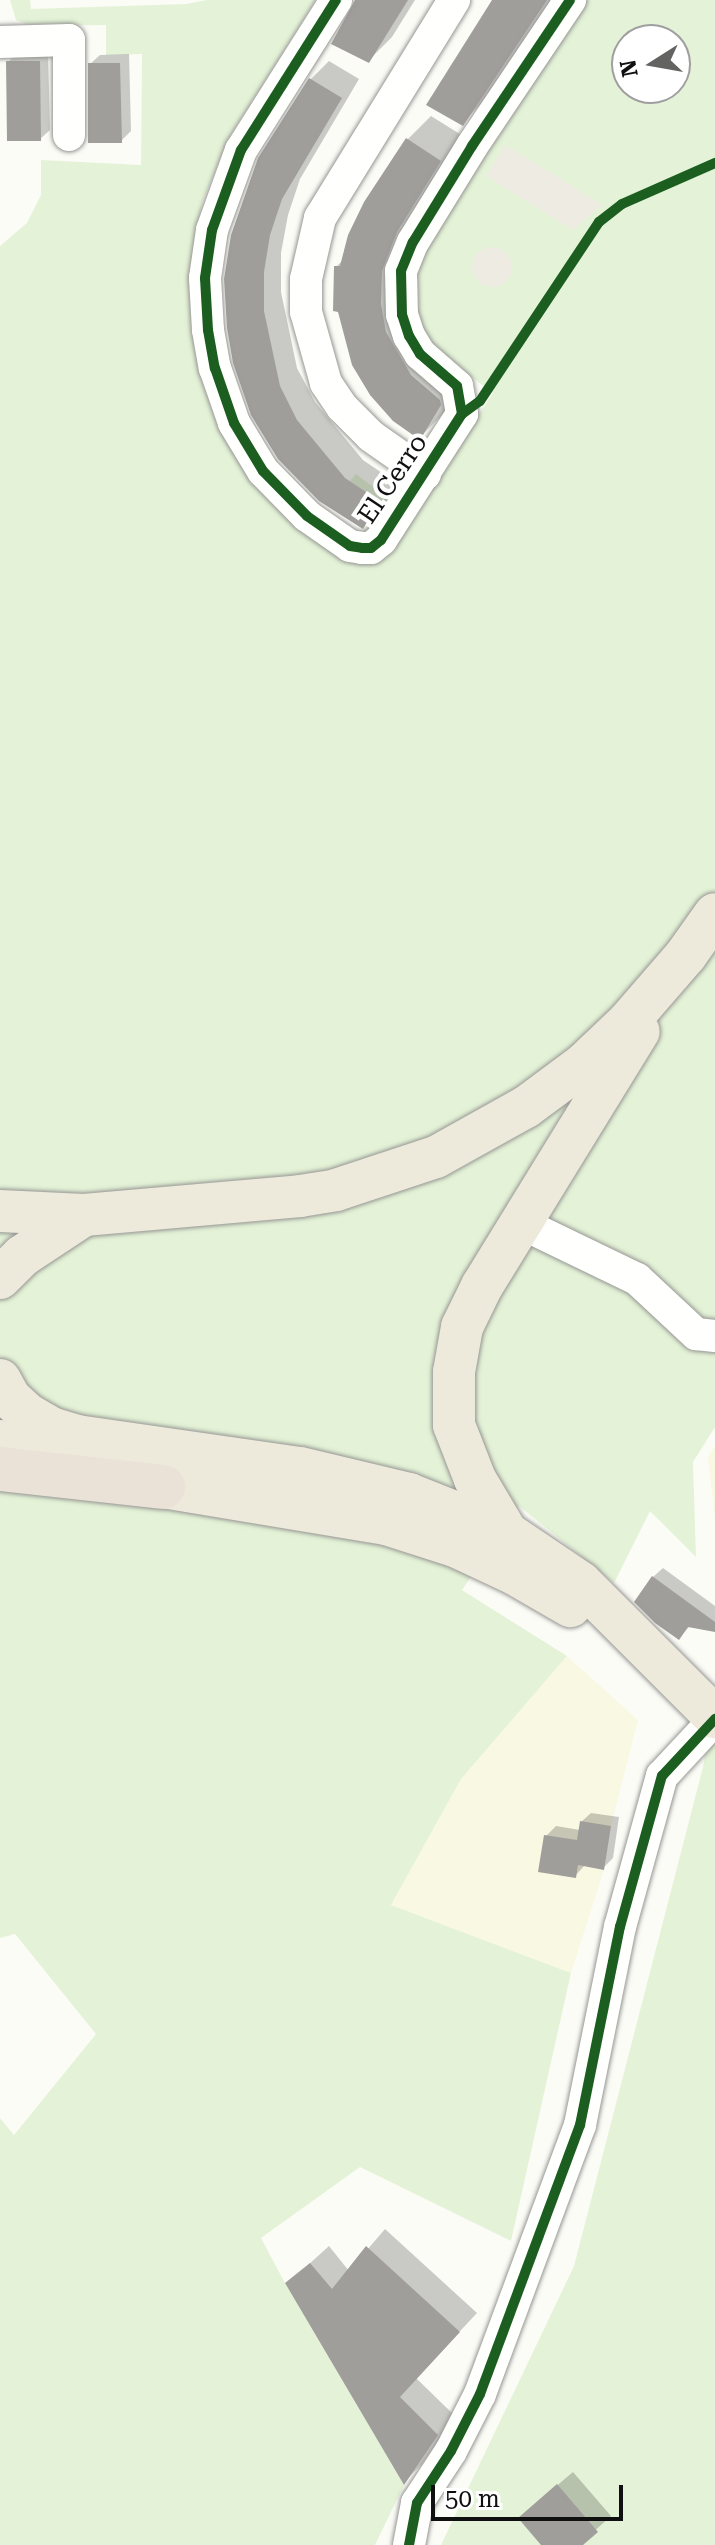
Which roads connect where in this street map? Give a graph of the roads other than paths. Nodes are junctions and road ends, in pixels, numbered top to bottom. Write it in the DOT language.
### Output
graph roads {
  1 [pos="336,0"];
  2 [pos="454,0"];
  3 [pos="570,0"];
  4 [pos="1,38"];
  5 [pos="69,135"];
  6 [pos="425,474"];
  7 [pos="715,914"];
  8 [pos="686,955"];
  9 [pos="0,1211"];
  10 [pos="84,1215"];
  11 [pos="523,1224"];
  12 [pos="0,1278"];
  13 [pos="715,1336"];
  14 [pos="0,1380"];
  15 [pos="0,1441"];
  16 [pos="0,1469"];
  17 [pos="163,1487"];
  18 [pos="507,1533"];
  19 [pos="667,1672"];
  20 [pos="715,1718"];
  21 [pos="409,2545"];
  1 -- 6 [label="street, El Cerro"];
  2 -- 6 [label="street, El Cerro"];
  3 -- 6 [label="street, El Cerro"];
  4 -- 5 [label="street"];
  7 -- 8 [label="main road"];
  8 -- 10 [label="main road"];
  8 -- 11 [label="main road"];
  9 -- 10 [label="main road"];
  10 -- 12 [label="main road"];
  11 -- 13 [label="street"];
  11 -- 18 [label="main road"];
  14 -- 18 [label="main road"];
  15 -- 17 [label="main road"];
  16 -- 17 [label="highway"];
  17 -- 19 [label="main road"];
  18 -- 19 [label="main road"];
  19 -- 20 [label="main road"];
  20 -- 21 [label="street"];
}
